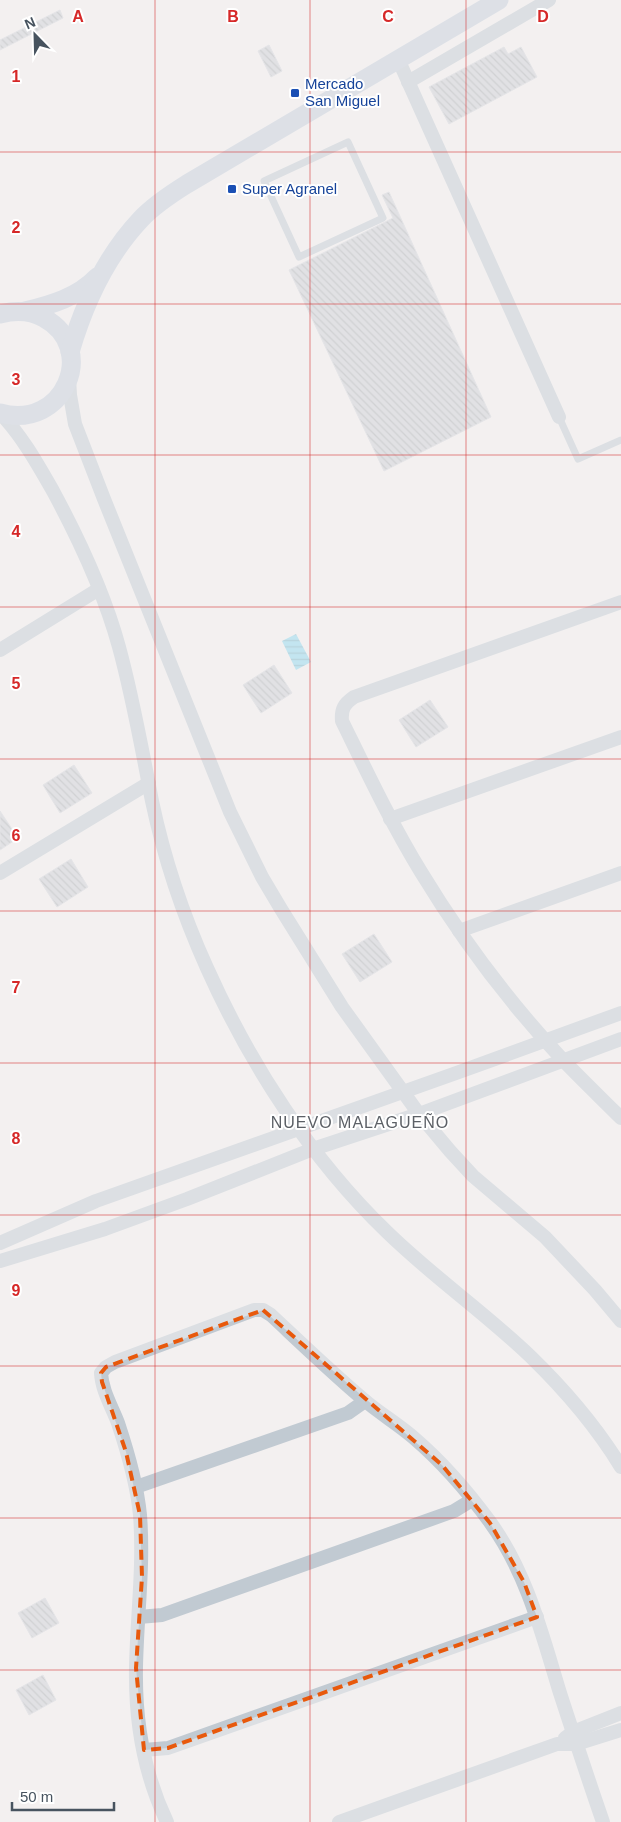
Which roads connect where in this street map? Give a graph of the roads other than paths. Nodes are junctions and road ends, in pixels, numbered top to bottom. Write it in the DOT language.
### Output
graph roads {
  1 [pos="499,0"];
  2 [pos="549,0"];
  3 [pos="398,60"];
  4 [pos="408,82"];
  5 [pos="348,142"];
  6 [pos="105,268"];
  7 [pos="25,311"];
  8 [pos="0,314"];
  9 [pos="70,352"];
  10 [pos="69,378"];
  11 [pos="0,413"];
  12 [pos="559,416"];
  13 [pos="621,440"];
  14 [pos="99,589"];
  15 [pos="621,602"];
  16 [pos="0,650"];
  17 [pos="621,737"];
  18 [pos="149,783"];
  19 [pos="390,819"];
  20 [pos="0,873"];
  21 [pos="621,873"];
  22 [pos="459,931"];
  23 [pos="621,1012"];
  24 [pos="621,1039"];
  25 [pos="545,1040"];
  26 [pos="563,1059"];
  27 [pos="403,1091"];
  28 [pos="419,1114"];
  29 [pos="621,1118"];
  30 [pos="299,1130"];
  31 [pos="313,1149"];
  32 [pos="0,1242"];
  33 [pos="4,1260"];
  34 [pos="621,1321"];
  35 [pos="365,1401"];
  36 [pos="621,1467"];
  37 [pos="136,1487"];
  38 [pos="472,1500"];
  39 [pos="139,1617"];
  40 [pos="537,1617"];
  41 [pos="621,1713"];
  42 [pos="621,1730"];
  43 [pos="574,1738"];
  44 [pos="144,1750"];
  45 [pos="167,1822"];
  46 [pos="339,1822"];
  47 [pos="603,1822"];
  1 -- 3 [label="main road"];
  2 -- 4 [label="street"];
  3 -- 4 [label="street"];
  3 -- 6 [label="main road"];
  4 -- 12 [label="street"];
  5 -- 5 [label="lane"];
  6 -- 7 [label="main road"];
  6 -- 9 [label="main road"];
  7 -- 8 [label="main road"];
  7 -- 9 [label="main road"];
  9 -- 10 [label="main road"];
  10 -- 11 [label="main road"];
  10 -- 27 [label="street"];
  11 -- 14 [label="street"];
  12 -- 13 [label="lane"];
  14 -- 16 [label="street"];
  14 -- 18 [label="street"];
  15 -- 19 [label="street"];
  17 -- 19 [label="street"];
  18 -- 20 [label="street"];
  18 -- 30 [label="street"];
  19 -- 22 [label="street"];
  21 -- 22 [label="street"];
  22 -- 25 [label="street"];
  23 -- 25 [label="street"];
  24 -- 26 [label="street"];
  25 -- 26 [label="street"];
  25 -- 27 [label="street"];
  26 -- 28 [label="street"];
  26 -- 29 [label="street"];
  27 -- 28 [label="street"];
  27 -- 30 [label="street"];
  28 -- 31 [label="street"];
  28 -- 34 [label="street"];
  30 -- 31 [label="street"];
  30 -- 32 [label="street"];
  31 -- 33 [label="street"];
  31 -- 36 [label="street"];
  32 -- 33 [label="street"];
  35 -- 37 [label="street"];
  35 -- 37 [label="street"];
  35 -- 38 [label="street"];
  37 -- 39 [label="street"];
  38 -- 39 [label="street"];
  38 -- 40 [label="street"];
  39 -- 44 [label="street"];
  40 -- 43 [label="street"];
  40 -- 44 [label="street"];
  41 -- 43 [label="street"];
  42 -- 43 [label="street"];
  43 -- 46 [label="street"];
  43 -- 47 [label="street"];
  44 -- 45 [label="street"];
}
